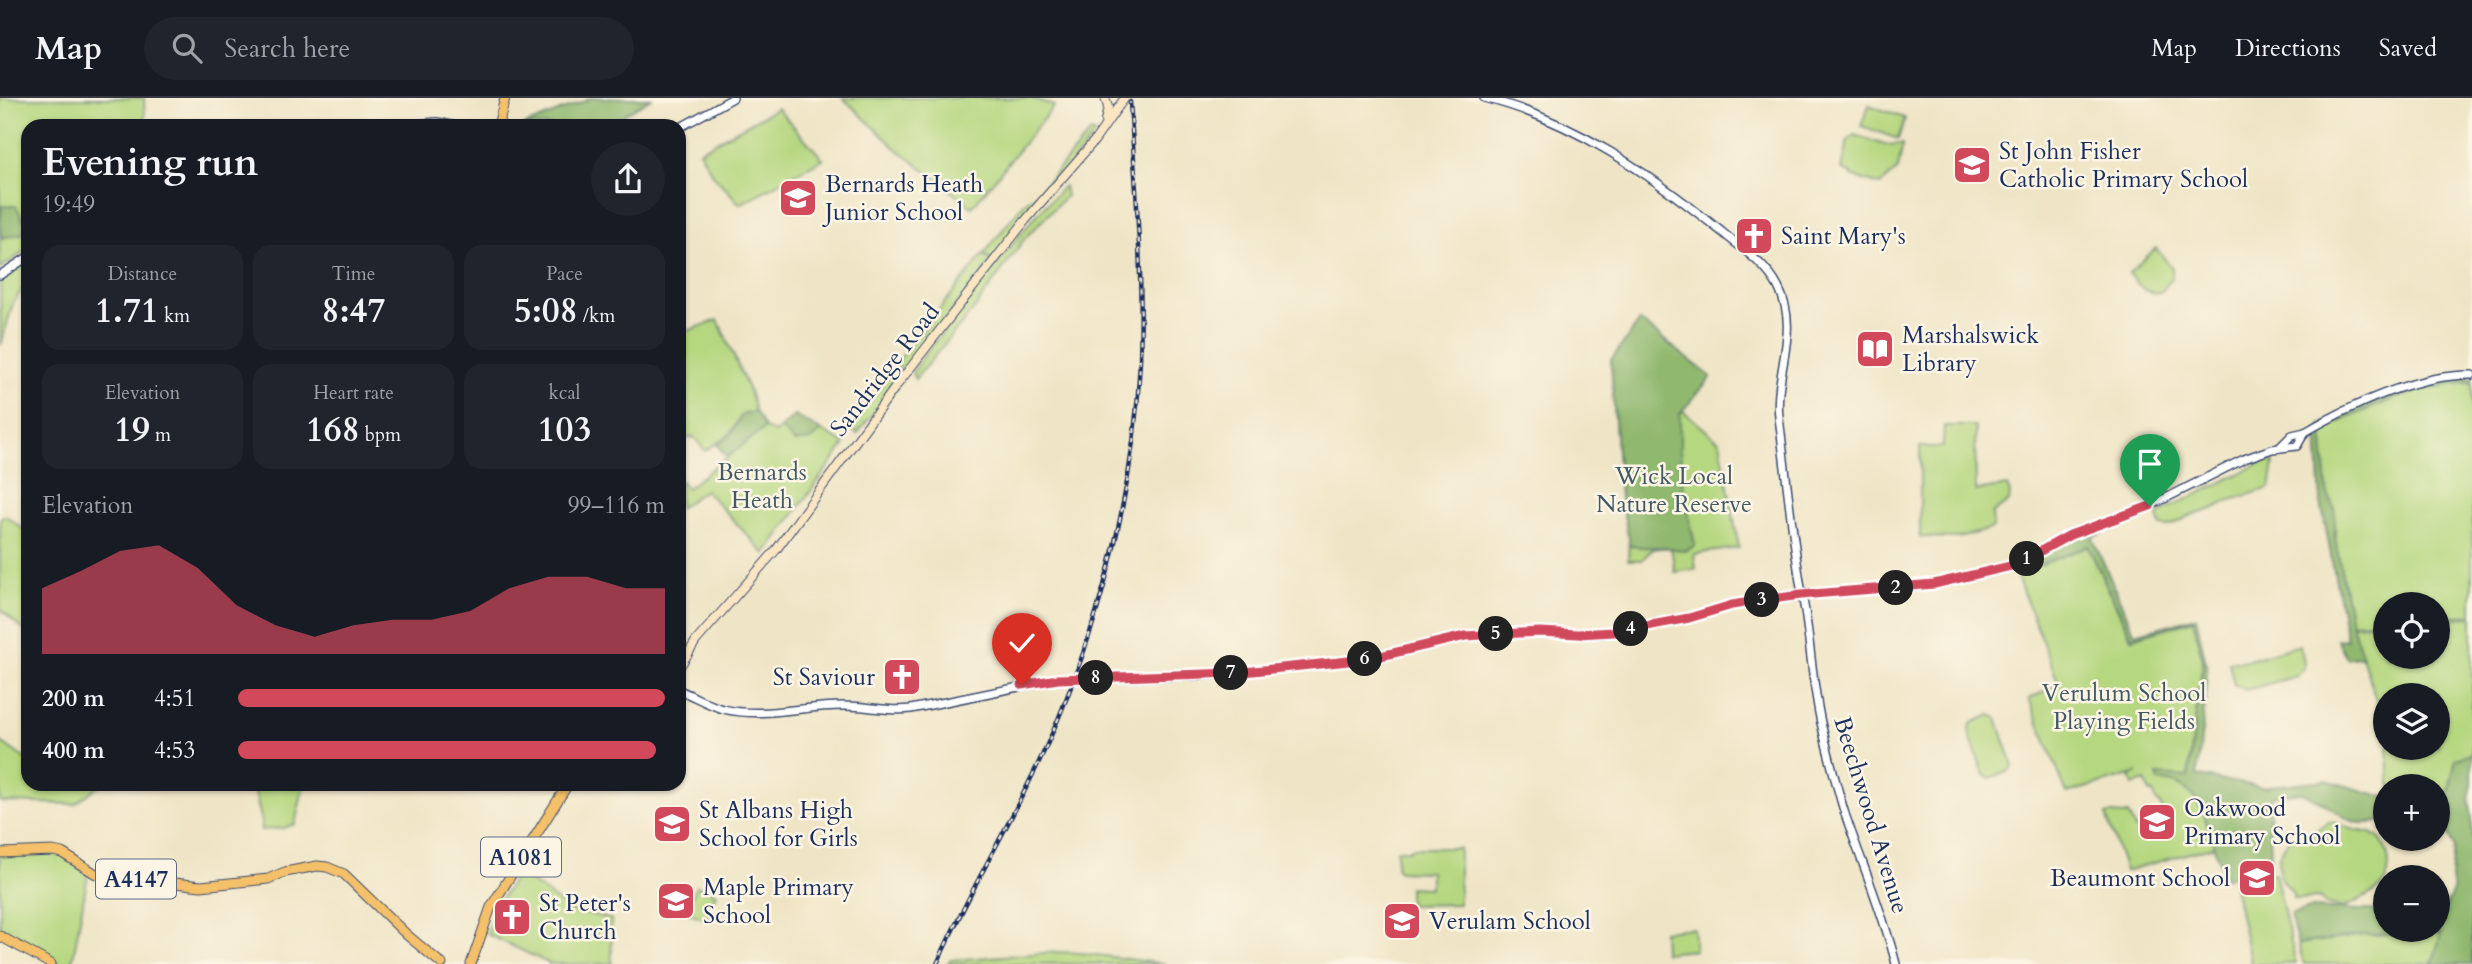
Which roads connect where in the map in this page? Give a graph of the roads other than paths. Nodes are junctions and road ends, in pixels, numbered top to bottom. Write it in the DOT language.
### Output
graph roads {
  1 [pos="505,98"];
  2 [pos="733,98"];
  3 [pos="1105,98"];
  4 [pos="1125,98"];
  5 [pos="1484,98"];
  6 [pos="500,119"];
  7 [pos="686,124"];
  8 [pos="1103,127"];
  9 [pos="21,262"];
  10 [pos="0,275"];
  11 [pos="2472,375"];
  12 [pos="1801,595"];
  13 [pos="686,658"];
  14 [pos="686,693"];
  15 [pos="564,791"];
  16 [pos="0,853"];
  17 [pos="0,936"];
  18 [pos="51,964"];
  19 [pos="442,964"];
  20 [pos="471,964"];
  21 [pos="1896,964"];
  1 -- 6 [label="main road"];
  2 -- 7 [label="street"];
  3 -- 8 [label="main road"];
  4 -- 8 [label="main road, Sandridge Road, bridge"];
  5 -- 12 [label="street, Beechwood Avenue"];
  8 -- 13 [label="main road, Sandridge Road"];
  9 -- 10 [label="street"];
  11 -- 12 [label="street"];
  12 -- 14 [label="street, bridge"];
  12 -- 21 [label="street, Beechwood Avenue"];
  15 -- 20 [label="main road, A1081"];
  16 -- 19 [label="main road, A4147"];
  17 -- 18 [label="main road"];
}
